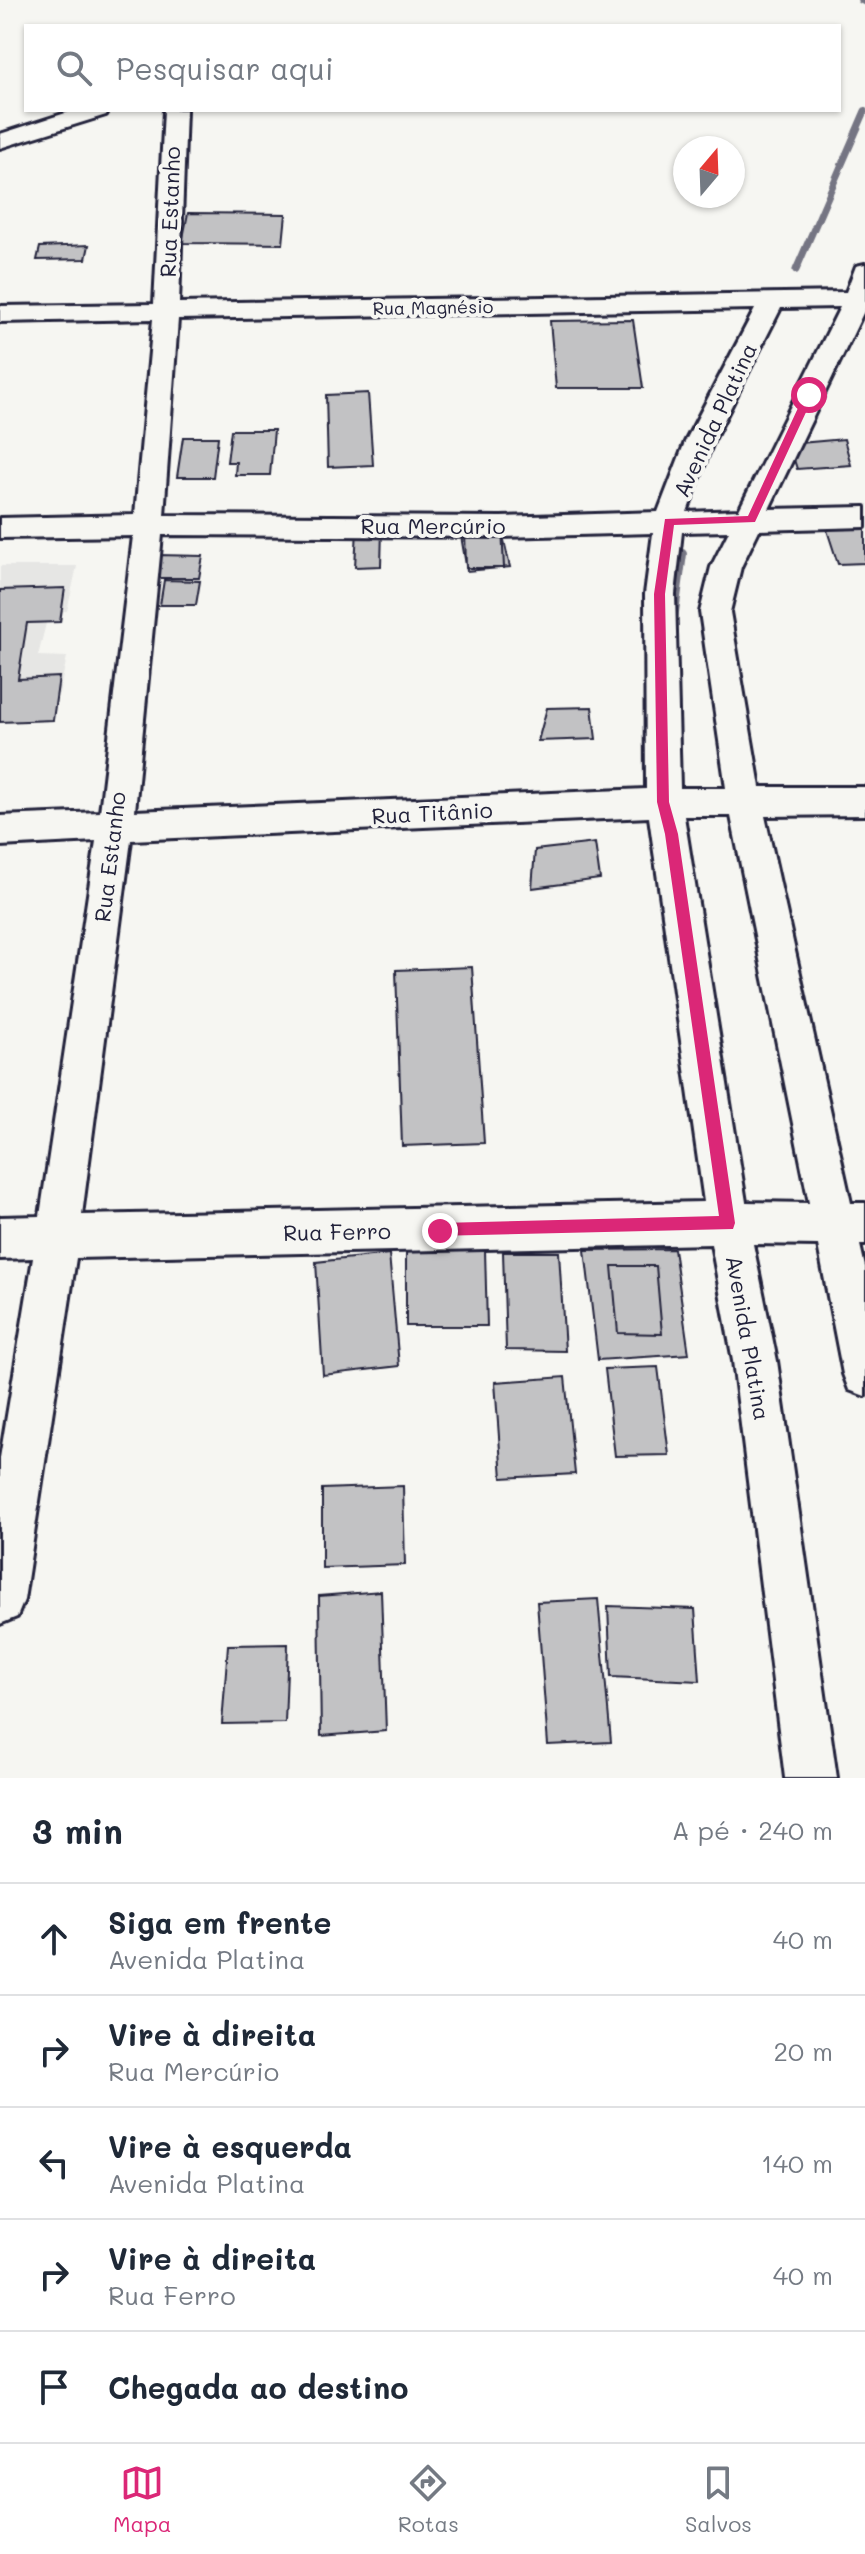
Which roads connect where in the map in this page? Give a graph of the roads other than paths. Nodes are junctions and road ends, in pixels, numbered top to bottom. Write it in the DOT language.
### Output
graph roads {
  1 [pos="92,112"];
  2 [pos="175,112"];
  3 [pos="0,141"];
  4 [pos="862,290"];
  5 [pos="772,301"];
  6 [pos="166,312"];
  7 [pos="0,314"];
  8 [pos="865,517"];
  9 [pos="751,519"];
  10 [pos="669,521"];
  11 [pos="148,525"];
  12 [pos="0,528"];
  13 [pos="865,801"];
  14 [pos="663,802"];
  15 [pos="747,803"];
  16 [pos="114,828"];
  17 [pos="0,831"];
  18 [pos="728,1223"];
  19 [pos="851,1225"];
  20 [pos="59,1236"];
  21 [pos="0,1238"];
  22 [pos="865,1374"];
  23 [pos="0,1600"];
  24 [pos="811,1778"];
  1 -- 3 [label="street"];
  2 -- 6 [label="street, Rua Estanho"];
  4 -- 5 [label="street, Rua Magnésio"];
  4 -- 9 [label="street"];
  5 -- 6 [label="street, Rua Magnésio"];
  5 -- 10 [label="street, Avenida Platina"];
  6 -- 7 [label="street, Rua Magnésio"];
  6 -- 11 [label="street, Rua Estanho"];
  8 -- 9 [label="street, Rua Mercúrio"];
  9 -- 10 [label="street, Rua Mercúrio"];
  9 -- 15 [label="street"];
  10 -- 11 [label="street, Rua Mercúrio"];
  10 -- 14 [label="street, Avenida Platina"];
  11 -- 12 [label="street, Rua Mercúrio"];
  11 -- 16 [label="street, Rua Estanho"];
  13 -- 15 [label="street, Rua Titânio"];
  14 -- 15 [label="street, Rua Titânio"];
  14 -- 16 [label="street, Rua Titânio"];
  14 -- 18 [label="street, Avenida Platina"];
  15 -- 19 [label="street"];
  16 -- 17 [label="street, Rua Titânio"];
  16 -- 20 [label="street, Rua Estanho"];
  18 -- 19 [label="street, Rua Ferro"];
  18 -- 20 [label="street, Rua Ferro"];
  18 -- 24 [label="street, Avenida Platina"];
  19 -- 22 [label="street"];
  20 -- 21 [label="street, Rua Ferro"];
  20 -- 23 [label="street, Rua Estanho"];
}
